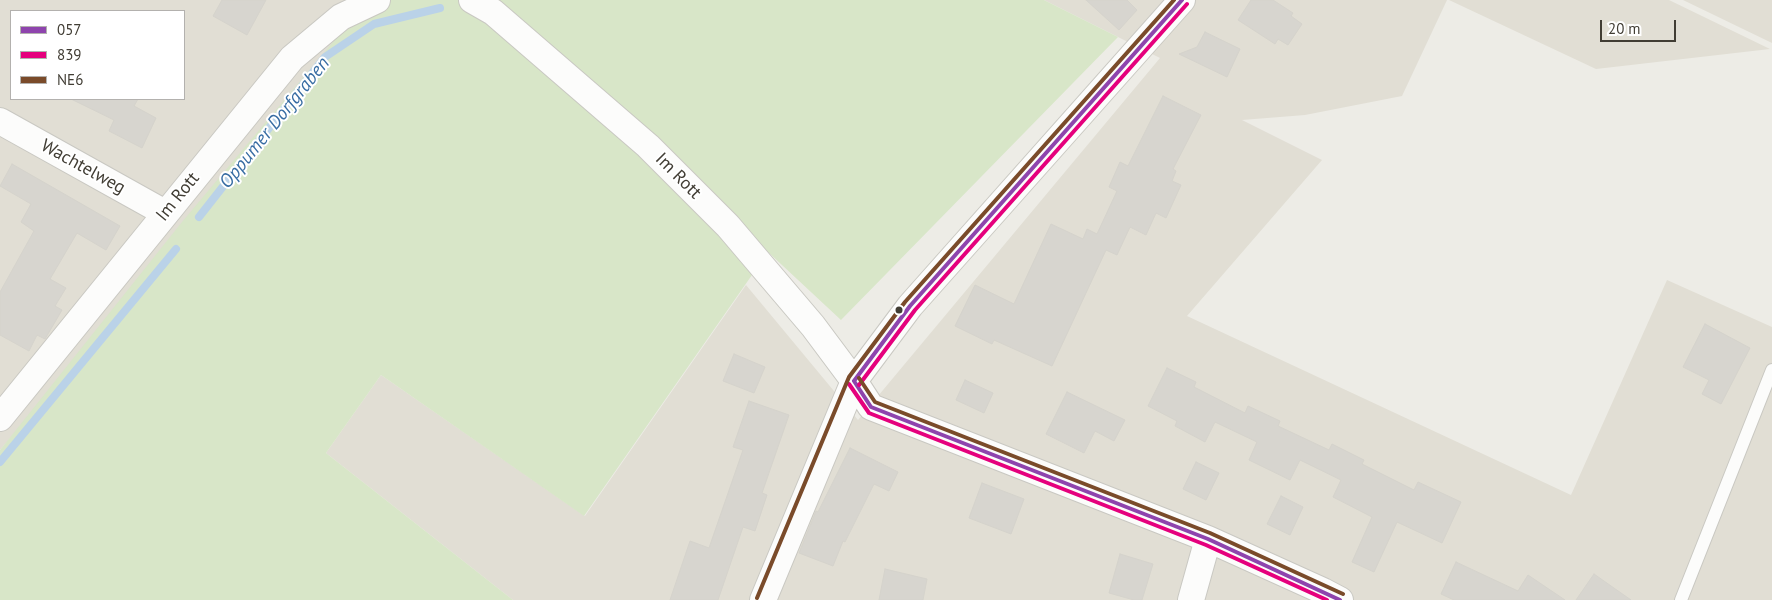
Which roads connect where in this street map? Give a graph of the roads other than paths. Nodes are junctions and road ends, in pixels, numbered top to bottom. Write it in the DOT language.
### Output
graph roads {
  1 [pos="377,0"];
  2 [pos="472,0"];
  3 [pos="1182,0"];
  4 [pos="0,121"];
  5 [pos="165,213"];
  6 [pos="1772,370"];
  7 [pos="854,381"];
  8 [pos="0,418"];
  9 [pos="1208,539"];
  10 [pos="763,600"];
  11 [pos="1191,600"];
  12 [pos="1340,600"];
  13 [pos="1681,600"];
  1 -- 5 [label="street, Im Rott"];
  2 -- 7 [label="street, Im Rott"];
  3 -- 7 [label="street"];
  4 -- 5 [label="street, Wachtelweg"];
  5 -- 8 [label="street, Im Rott"];
  6 -- 13 [label="lane"];
  7 -- 9 [label="street, Im Rott"];
  7 -- 10 [label="street"];
  9 -- 11 [label="street"];
  9 -- 12 [label="street, Im Rott"];
}
